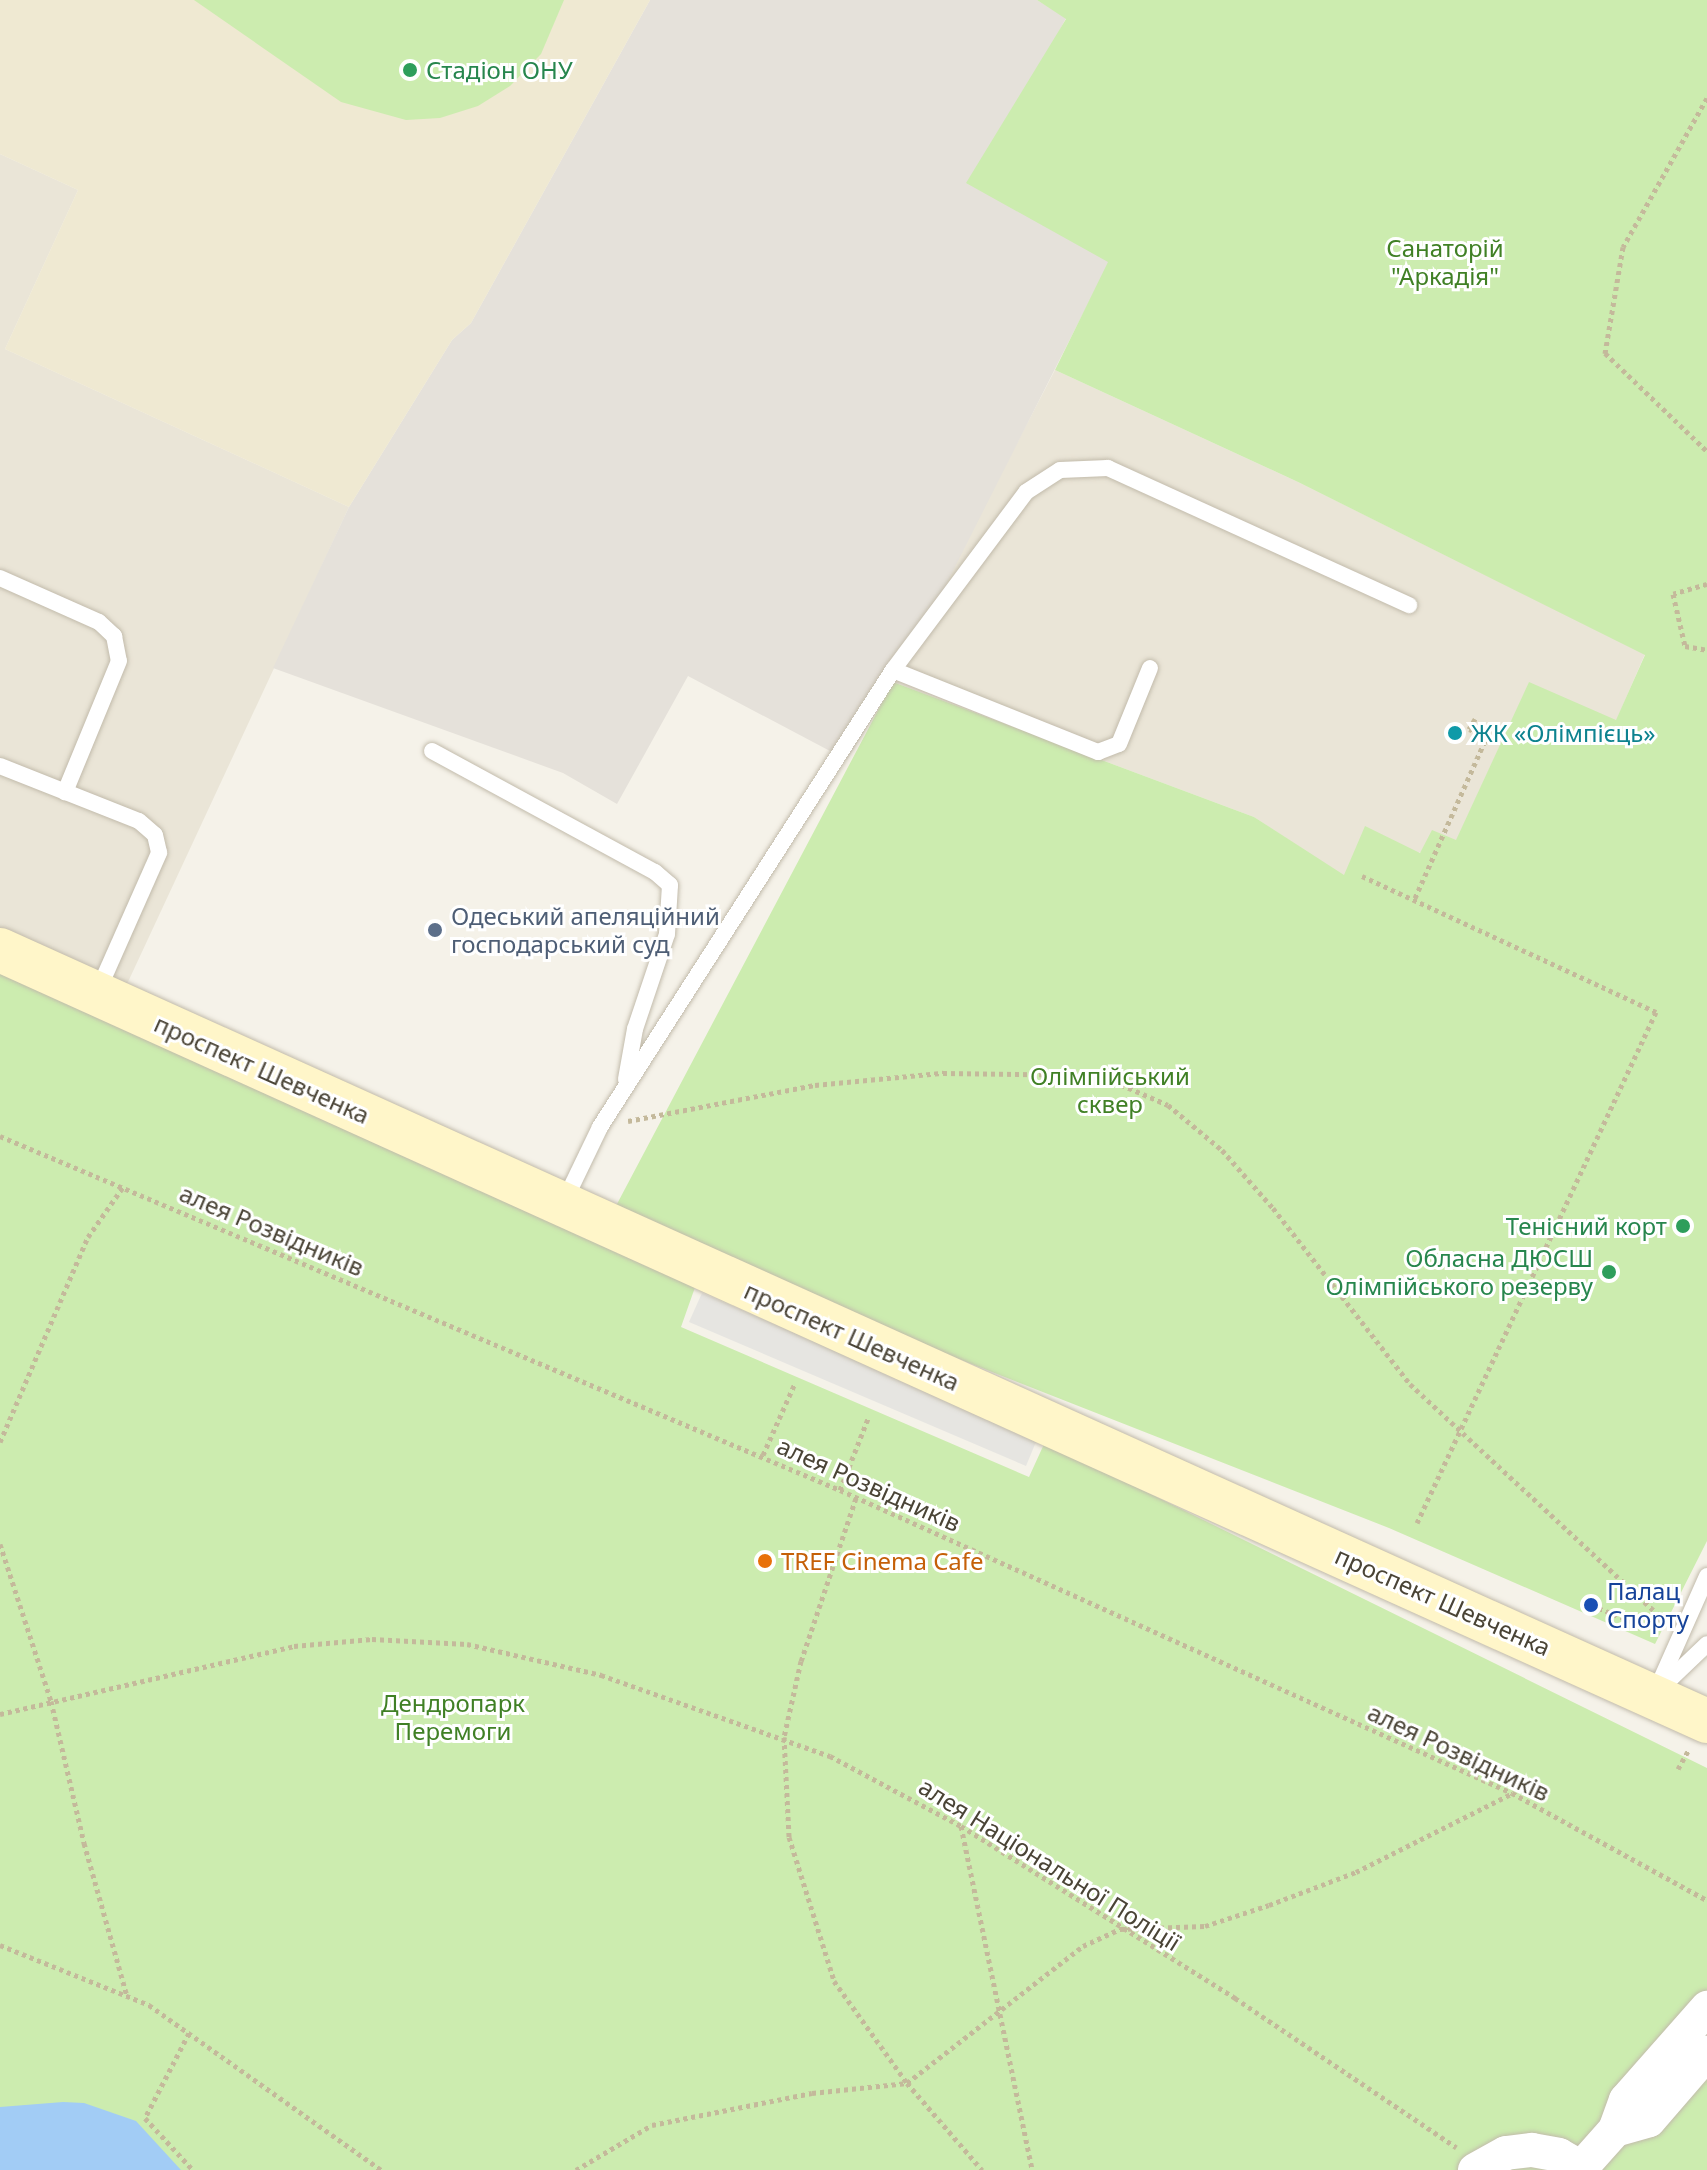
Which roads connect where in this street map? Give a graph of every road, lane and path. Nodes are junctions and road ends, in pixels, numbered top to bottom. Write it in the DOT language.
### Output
graph roads {
  1 [pos="1707,98"];
  2 [pos="1707,451"];
  3 [pos="0,578"];
  4 [pos="1707,584"];
  5 [pos="1409,605"];
  6 [pos="1707,650"];
  7 [pos="1150,668"];
  8 [pos="893,670"];
  9 [pos="1475,719"];
  10 [pos="432,751"];
  11 [pos="0,766"];
  12 [pos="65,792"];
  13 [pos="1362,876"];
  14 [pos="1415,898"];
  15 [pos="0,950"];
  16 [pos="96,994"];
  17 [pos="624,1088"];
  18 [pos="600,1127"];
  19 [pos="0,1136"];
  20 [pos="123,1187"];
  21 [pos="563,1206"];
  22 [pos="795,1383"];
  23 [pos="869,1416"];
  24 [pos="1460,1431"];
  25 [pos="0,1442"];
  26 [pos="762,1456"];
  27 [pos="840,1490"];
  28 [pos="856,1498"];
  29 [pos="1417,1523"];
  30 [pos="0,1544"];
  31 [pos="1707,1576"];
  32 [pos="1591,1605"];
  33 [pos="1660,1620"];
  34 [pos="1684,1628"];
  35 [pos="1707,1644"];
  36 [pos="1654,1695"];
  37 [pos="51,1701"];
  38 [pos="0,1714"];
  39 [pos="1706,1721"];
  40 [pos="784,1737"];
  41 [pos="1512,1793"];
  42 [pos="961,1826"];
  43 [pos="1707,1900"];
  44 [pos="1120,1929"];
  45 [pos="0,1945"];
  46 [pos="127,1996"];
  47 [pos="1707,2008"];
  48 [pos="999,2010"];
  49 [pos="189,2033"];
  50 [pos="1707,2053"];
  51 [pos="907,2083"];
  52 [pos="1615,2130"];
  53 [pos="1478,2167"];
  54 [pos="1584,2169"];
  55 [pos="193,2170"];
  56 [pos="381,2170"];
  57 [pos="576,2170"];
  58 [pos="982,2170"];
  59 [pos="1032,2170"];
  1 -- 2 [label="path"];
  3 -- 12 [label="lane"];
  4 -- 6 [label="path"];
  5 -- 8 [label="lane"];
  7 -- 8 [label="lane"];
  8 -- 17 [label="lane"];
  9 -- 14 [label="path"];
  10 -- 17 [label="lane"];
  11 -- 12 [label="lane"];
  12 -- 16 [label="lane"];
  13 -- 14 [label="path"];
  14 -- 24 [label="path"];
  15 -- 16 [label="main road, проспект Шевченка"];
  16 -- 21 [label="main road, проспект Шевченка"];
  17 -- 18 [label="lane"];
  18 -- 21 [label="lane"];
  18 -- 24 [label="path"];
  19 -- 20 [label="path, алея Розвідників"];
  20 -- 25 [label="path"];
  20 -- 26 [label="path, алея Розвідників"];
  21 -- 36 [label="main road, проспект Шевченка"];
  22 -- 26 [label="path"];
  23 -- 27 [label="path"];
  24 -- 29 [label="path"];
  24 -- 33 [label="path"];
  26 -- 27 [label="path, алея Розвідників"];
  27 -- 28 [label="path, алея Розвідників"];
  28 -- 40 [label="path"];
  28 -- 41 [label="path, алея Розвідників"];
  30 -- 37 [label="path"];
  31 -- 34 [label="lane"];
  32 -- 33 [label="path"];
  33 -- 34 [label="path"];
  34 -- 36 [label="lane"];
  35 -- 36 [label="lane"];
  36 -- 39 [label="main road, проспект Шевченка"];
  37 -- 38 [label="path, алея Національної Поліції"];
  37 -- 40 [label="path, алея Національної Поліції"];
  37 -- 46 [label="path"];
  40 -- 42 [label="path, алея Національної Поліції"];
  40 -- 51 [label="path"];
  41 -- 43 [label="path, алея Розвідників"];
  41 -- 44 [label="path"];
  42 -- 44 [label="path, алея Національної Поліції"];
  42 -- 48 [label="path"];
  44 -- 48 [label="path"];
  44 -- 53 [label="path, алея Національної Поліції"];
  45 -- 46 [label="path"];
  46 -- 49 [label="path"];
  47 -- 52 [label="street"];
  48 -- 51 [label="path"];
  48 -- 59 [label="path"];
  49 -- 55 [label="path"];
  49 -- 56 [label="path"];
  50 -- 52 [label="street"];
  51 -- 57 [label="path"];
  51 -- 58 [label="path"];
  52 -- 54 [label="street"];
  53 -- 54 [label="street"];
}
